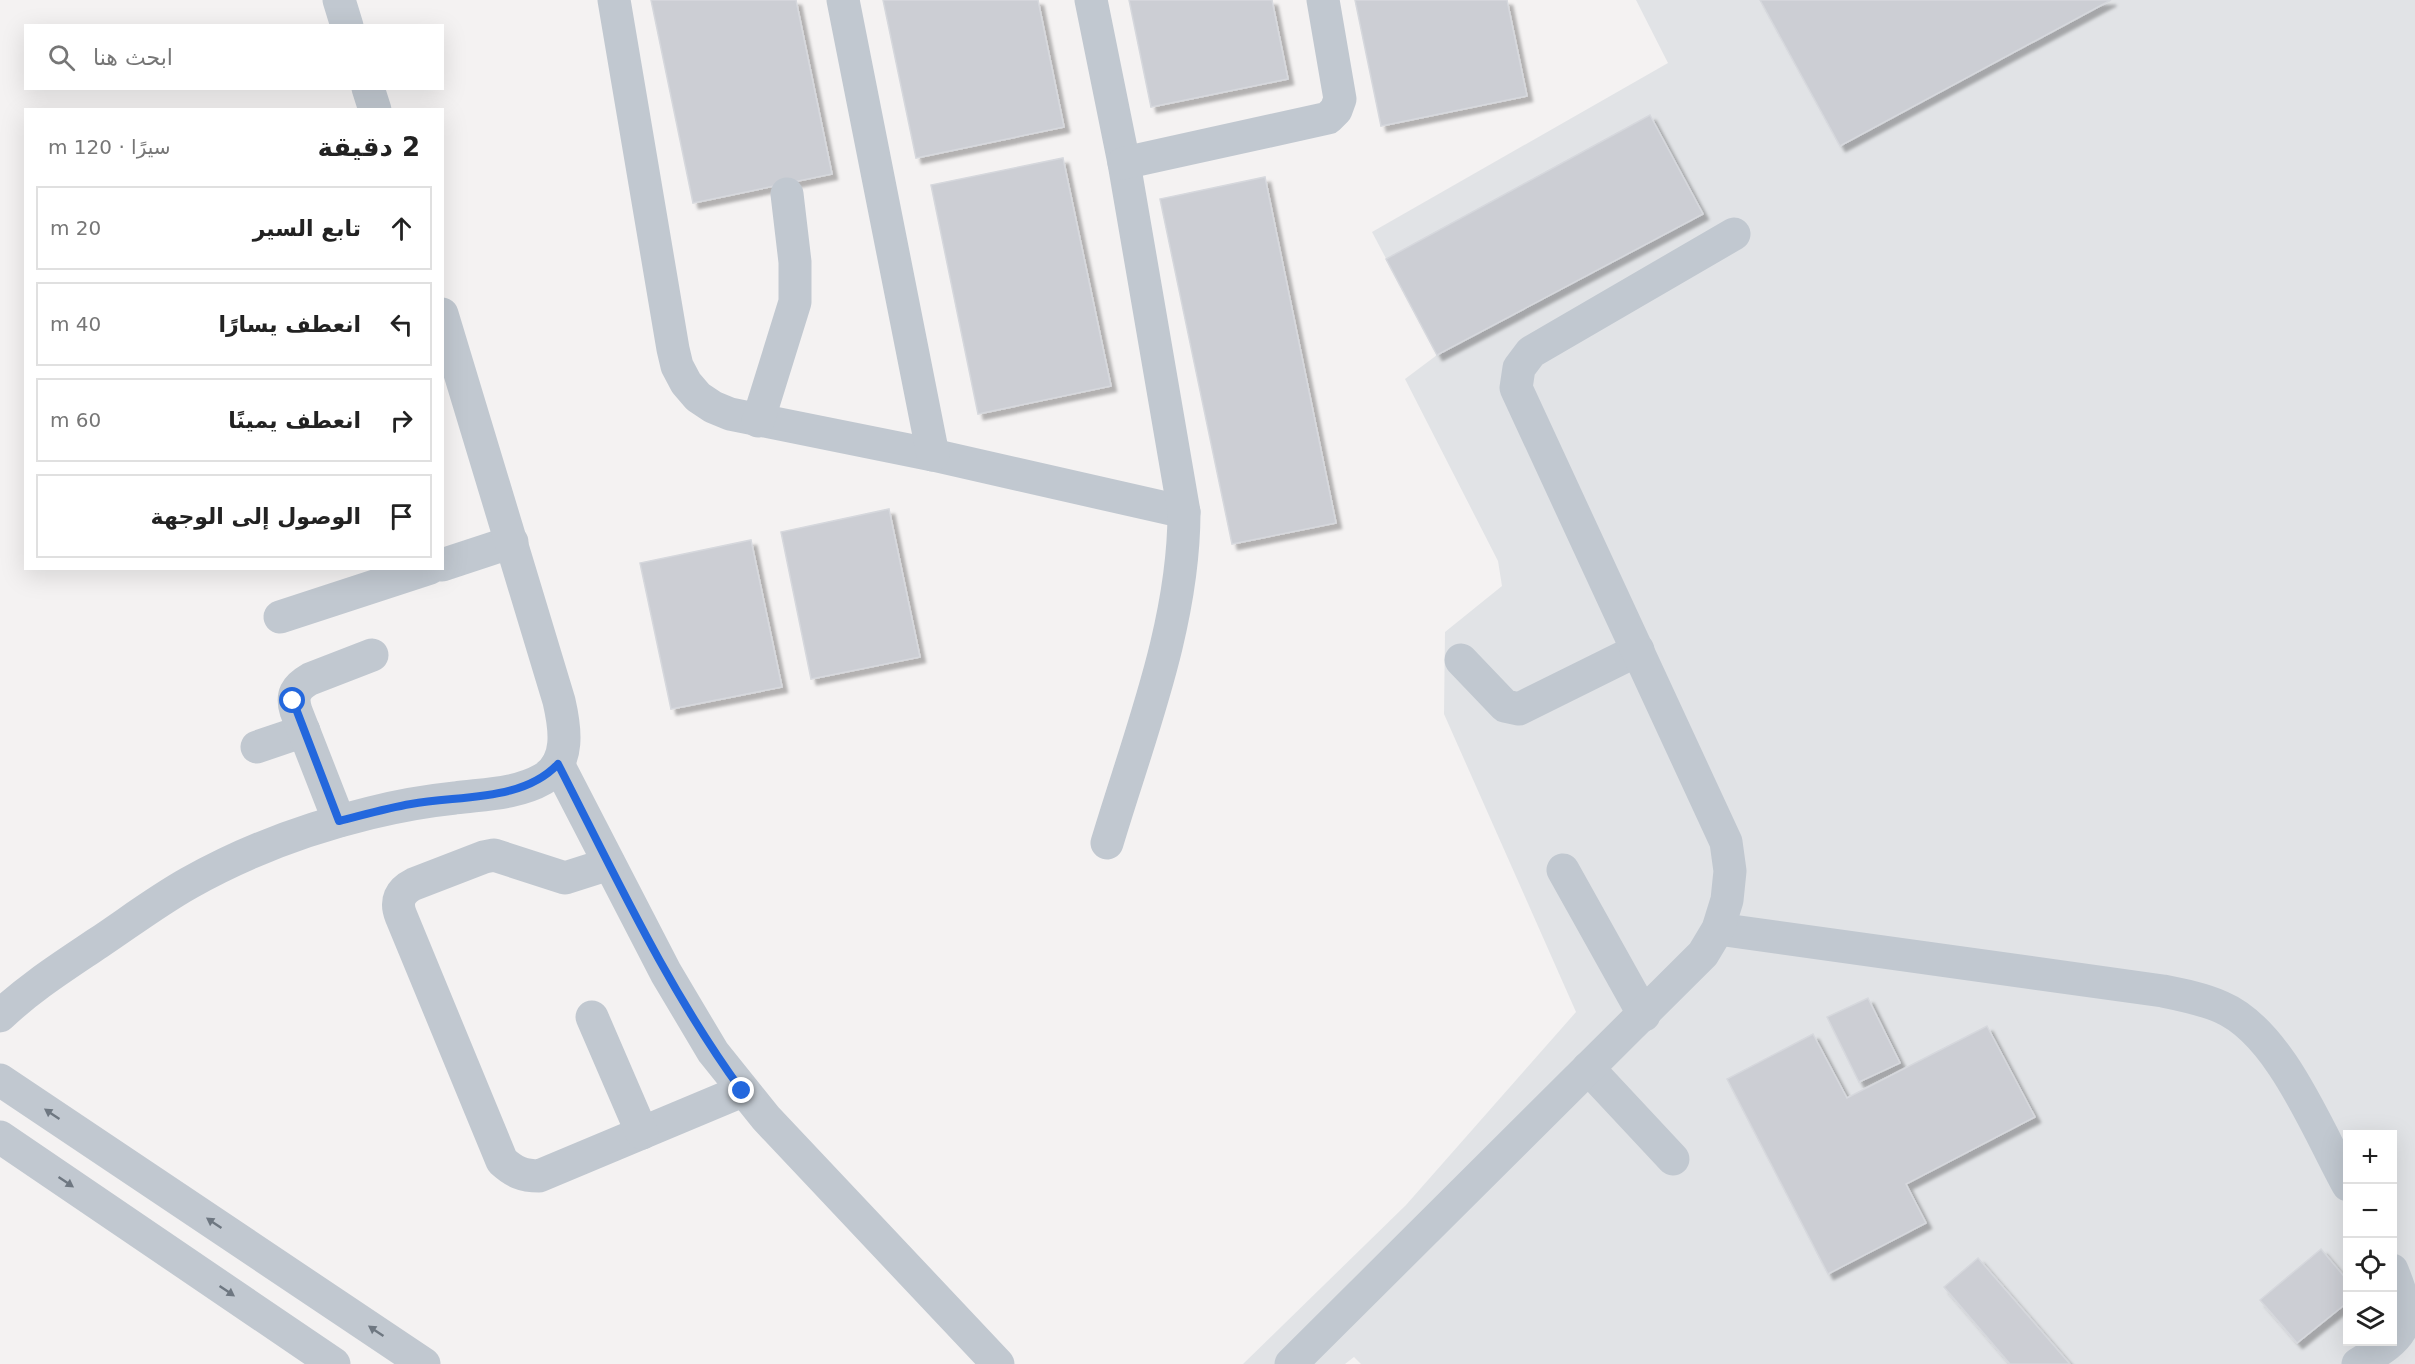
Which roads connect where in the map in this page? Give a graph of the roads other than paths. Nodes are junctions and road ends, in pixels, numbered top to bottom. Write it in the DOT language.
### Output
graph roads {
  1 [pos="339,0"];
  2 [pos="614,0"];
  3 [pos="843,0"];
  4 [pos="1090,0"];
  5 [pos="1323,0"];
  6 [pos="347,24"];
  7 [pos="369,90"];
  8 [pos="374,108"];
  9 [pos="1124,163"];
  10 [pos="787,194"];
  11 [pos="1734,234"];
  12 [pos="444,321"];
  13 [pos="758,421"];
  14 [pos="933,455"];
  15 [pos="1184,512"];
  16 [pos="512,542"];
  17 [pos="444,564"];
  18 [pos="424,570"];
  19 [pos="280,617"];
  20 [pos="1638,650"];
  21 [pos="372,655"];
  22 [pos="1461,660"];
  23 [pos="304,731"];
  24 [pos="257,747"];
  25 [pos="558,764"];
  26 [pos="339,821"];
  27 [pos="1107,843"];
  28 [pos="609,864"];
  29 [pos="1563,870"];
  30 [pos="1718,928"];
  31 [pos="1644,1015"];
  32 [pos="0,1016"];
  33 [pos="592,1017"];
  34 [pos="1588,1068"];
  35 [pos="0,1080"];
  36 [pos="742,1091"];
  37 [pos="642,1133"];
  38 [pos="0,1137"];
  39 [pos="1673,1159"];
  40 [pos="2347,1184"];
  41 [pos="2397,1280"];
  42 [pos="334,1364"];
  43 [pos="424,1364"];
  44 [pos="998,1364"];
  45 [pos="1291,1364"];
  46 [pos="2358,1364"];
  1 -- 6 [label="lane"];
  2 -- 13 [label="lane"];
  3 -- 14 [label="lane"];
  4 -- 9 [label="lane"];
  5 -- 9 [label="lane"];
  7 -- 8 [label="lane"];
  9 -- 15 [label="lane"];
  10 -- 13 [label="lane"];
  11 -- 20 [label="lane"];
  12 -- 16 [label="lane"];
  13 -- 14 [label="lane"];
  14 -- 15 [label="lane"];
  15 -- 27 [label="lane"];
  16 -- 17 [label="lane"];
  16 -- 25 [label="lane"];
  18 -- 19 [label="lane"];
  20 -- 22 [label="lane"];
  20 -- 30 [label="lane"];
  21 -- 23 [label="lane"];
  23 -- 24 [label="lane"];
  23 -- 26 [label="lane"];
  25 -- 26 [label="lane"];
  25 -- 28 [label="lane"];
  26 -- 32 [label="lane"];
  28 -- 36 [label="lane"];
  28 -- 37 [label="lane"];
  29 -- 31 [label="lane"];
  30 -- 31 [label="lane"];
  30 -- 40 [label="lane"];
  31 -- 34 [label="lane"];
  33 -- 37 [label="lane"];
  34 -- 39 [label="lane"];
  34 -- 45 [label="lane"];
  43 -- 35 [label="lane, one-way"];
  36 -- 37 [label="lane"];
  36 -- 44 [label="lane"];
  38 -- 42 [label="lane, one-way"];
  41 -- 46 [label="lane"];
}
